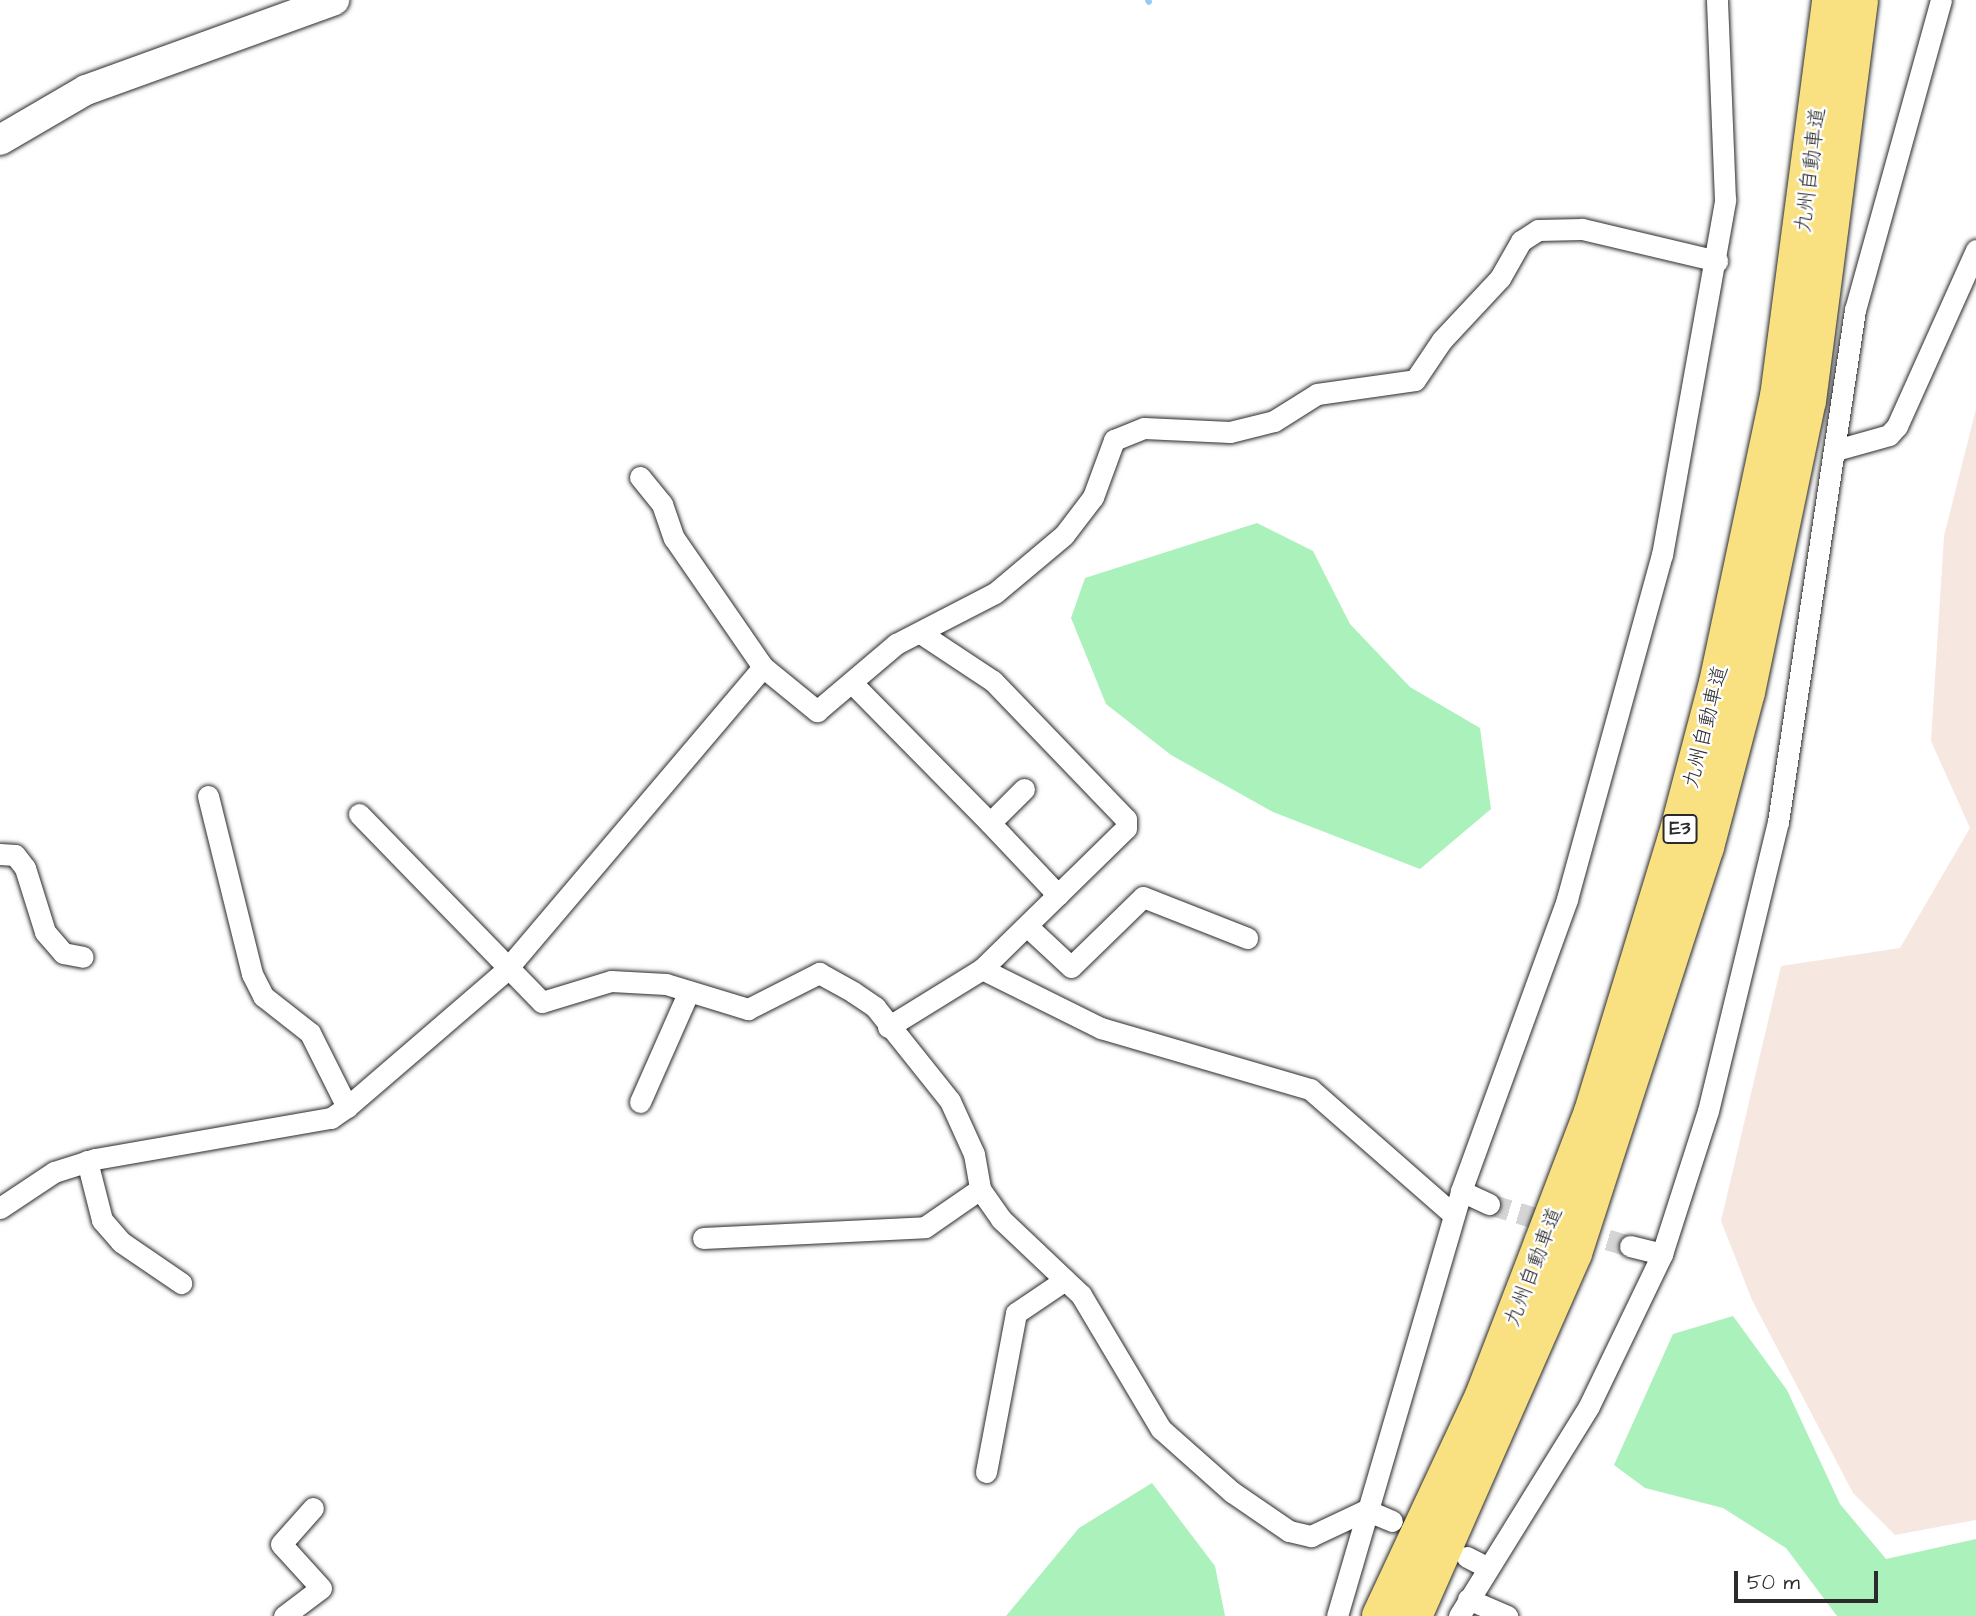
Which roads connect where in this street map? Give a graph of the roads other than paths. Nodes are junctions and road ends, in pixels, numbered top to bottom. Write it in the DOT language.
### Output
graph roads {
  1 [pos="334,0"];
  2 [pos="1717,0"];
  3 [pos="1831,0"];
  4 [pos="1859,0"];
  5 [pos="1941,0"];
  6 [pos="0,140"];
  7 [pos="1976,250"];
  8 [pos="1717,261"];
  9 [pos="1836,450"];
  10 [pos="640,477"];
  11 [pos="922,634"];
  12 [pos="763,667"];
  13 [pos="853,684"];
  14 [pos="1024,789"];
  15 [pos="208,796"];
  16 [pos="359,814"];
  17 [pos="990,823"];
  18 [pos="0,854"];
  19 [pos="1058,895"];
  20 [pos="1027,926"];
  21 [pos="1247,938"];
  22 [pos="83,957"];
  23 [pos="506,970"];
  24 [pos="982,970"];
  25 [pos="689,991"];
  26 [pos="888,1027"];
  27 [pos="640,1101"];
  28 [pos="347,1107"];
  29 [pos="87,1161"];
  30 [pos="979,1189"];
  31 [pos="1461,1191"];
  32 [pos="1489,1204"];
  33 [pos="0,1208"];
  34 [pos="1454,1215"];
  35 [pos="703,1238"];
  36 [pos="1630,1245"];
  37 [pos="1662,1254"];
  38 [pos="1065,1280"];
  39 [pos="181,1283"];
  40 [pos="986,1472"];
  41 [pos="313,1508"];
  42 [pos="1366,1510"];
  43 [pos="1392,1521"];
  44 [pos="1467,1557"];
  45 [pos="1487,1567"];
  46 [pos="1463,1607"];
  47 [pos="284,1616"];
  48 [pos="1337,1616"];
  49 [pos="1381,1616"];
  50 [pos="1413,1616"];
  51 [pos="1507,1616"];
  1 -- 6 [label="street"];
  2 -- 8 [label="street"];
  3 -- 49 [label="highway, 九州自動車道 / E3"];
  4 -- 50 [label="highway, 九州自動車道 / E3"];
  5 -- 9 [label="street"];
  7 -- 9 [label="street"];
  8 -- 11 [label="street"];
  8 -- 31 [label="street"];
  9 -- 37 [label="street"];
  10 -- 12 [label="street"];
  11 -- 13 [label="street"];
  11 -- 19 [label="street"];
  12 -- 13 [label="street"];
  12 -- 23 [label="street"];
  13 -- 17 [label="street"];
  14 -- 17 [label="street"];
  15 -- 28 [label="street"];
  16 -- 23 [label="street"];
  17 -- 19 [label="street"];
  18 -- 22 [label="street"];
  19 -- 20 [label="street"];
  20 -- 21 [label="street"];
  20 -- 24 [label="street"];
  23 -- 25 [label="street"];
  23 -- 28 [label="street"];
  24 -- 26 [label="street"];
  24 -- 34 [label="street"];
  25 -- 26 [label="street"];
  25 -- 27 [label="street"];
  26 -- 30 [label="street"];
  28 -- 29 [label="street"];
  29 -- 33 [label="street"];
  29 -- 39 [label="street"];
  30 -- 35 [label="street"];
  30 -- 38 [label="street"];
  31 -- 32 [label="street"];
  31 -- 34 [label="street"];
  34 -- 42 [label="street"];
  36 -- 37 [label="street"];
  37 -- 45 [label="street"];
  38 -- 40 [label="street"];
  38 -- 42 [label="street"];
  41 -- 47 [label="street"];
  42 -- 43 [label="street"];
  42 -- 48 [label="street"];
  44 -- 45 [label="street"];
  45 -- 46 [label="street"];
  46 -- 51 [label="street"];
}
